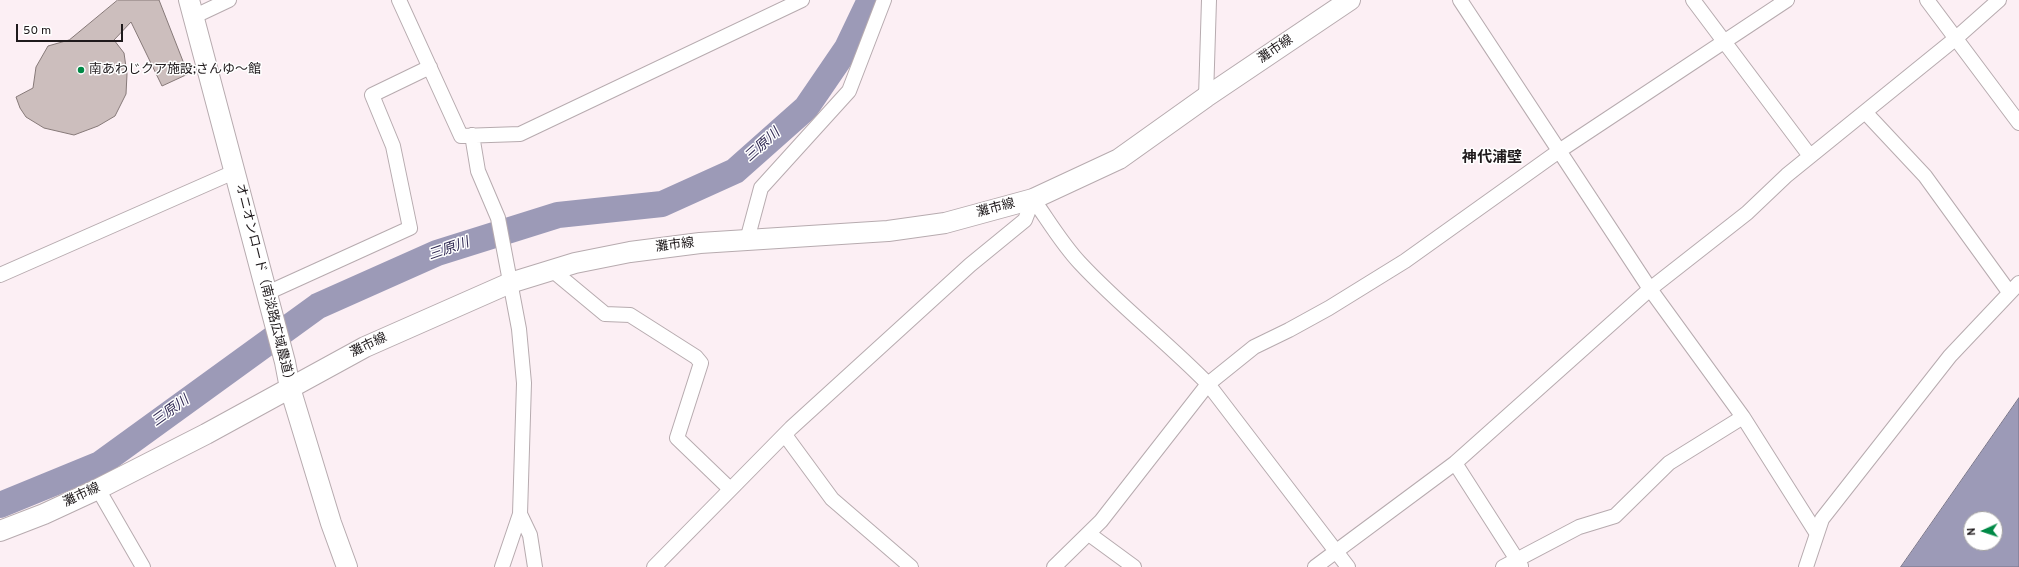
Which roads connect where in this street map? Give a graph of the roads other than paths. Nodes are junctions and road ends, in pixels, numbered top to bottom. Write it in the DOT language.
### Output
graph roads {
  1 [pos="230,0"];
  2 [pos="399,0"];
  3 [pos="802,0"];
  4 [pos="884,0"];
  5 [pos="1209,0"];
  6 [pos="1350,0"];
  7 [pos="1460,0"];
  8 [pos="1693,0"];
  9 [pos="1787,0"];
  10 [pos="1927,0"];
  11 [pos="1999,0"];
  12 [pos="191,8"];
  13 [pos="1955,39"];
  14 [pos="1725,42"];
  15 [pos="430,67"];
  16 [pos="1206,97"];
  17 [pos="1865,112"];
  18 [pos="2019,123"];
  19 [pos="472,135"];
  20 [pos="1559,151"];
  21 [pos="1810,156"];
  22 [pos="234,172"];
  23 [pos="1033,199"];
  24 [pos="747,240"];
  25 [pos="552,270"];
  26 [pos="0,275"];
  27 [pos="510,277"];
  28 [pos="2014,287"];
  29 [pos="1650,288"];
  30 [pos="268,300"];
  31 [pos="1208,384"];
  32 [pos="290,388"];
  33 [pos="1743,417"];
  34 [pos="785,434"];
  35 [pos="1455,463"];
  36 [pos="98,489"];
  37 [pos="730,489"];
  38 [pos="520,514"];
  39 [pos="0,531"];
  40 [pos="1089,534"];
  41 [pos="1817,534"];
  42 [pos="1335,551"];
  43 [pos="1519,563"];
  44 [pos="143,567"];
  45 [pos="347,567"];
  46 [pos="502,567"];
  47 [pos="534,567"];
  48 [pos="654,567"];
  49 [pos="911,567"];
  50 [pos="1054,567"];
  51 [pos="1134,567"];
  52 [pos="1315,567"];
  53 [pos="1348,567"];
  54 [pos="1503,567"];
  55 [pos="1806,567"];
  1 -- 12 [label="street"];
  2 -- 15 [label="street"];
  3 -- 19 [label="street"];
  4 -- 24 [label="street"];
  5 -- 16 [label="street"];
  6 -- 16 [label="main road, 灘市線"];
  7 -- 20 [label="street"];
  8 -- 14 [label="street"];
  9 -- 14 [label="street"];
  10 -- 13 [label="street"];
  11 -- 13 [label="street"];
  12 -- 22 [label="main road, オニオンロード（南淡路広域農道）"];
  13 -- 17 [label="street"];
  13 -- 18 [label="street"];
  14 -- 20 [label="street"];
  14 -- 21 [label="street"];
  15 -- 19 [label="street"];
  15 -- 30 [label="street"];
  16 -- 23 [label="main road, 灘市線"];
  17 -- 21 [label="street"];
  17 -- 28 [label="street"];
  19 -- 27 [label="street"];
  20 -- 29 [label="street"];
  20 -- 31 [label="street"];
  21 -- 29 [label="street"];
  22 -- 26 [label="street"];
  22 -- 30 [label="main road, オニオンロード（南淡路広域農道）"];
  23 -- 24 [label="main road, 灘市線"];
  23 -- 31 [label="street"];
  23 -- 34 [label="street"];
  24 -- 25 [label="main road, 灘市線"];
  25 -- 27 [label="main road, 灘市線"];
  25 -- 37 [label="street"];
  27 -- 32 [label="main road, 灘市線"];
  27 -- 38 [label="street"];
  28 -- 41 [label="street"];
  29 -- 33 [label="street"];
  29 -- 35 [label="street"];
  30 -- 32 [label="main road, オニオンロード（南淡路広域農道）"];
  31 -- 40 [label="street"];
  31 -- 42 [label="street"];
  32 -- 36 [label="main road, 灘市線"];
  32 -- 45 [label="main road, オニオンロード（南淡路広域農道）"];
  33 -- 41 [label="street"];
  33 -- 43 [label="street"];
  34 -- 37 [label="street"];
  34 -- 49 [label="street"];
  35 -- 42 [label="street"];
  35 -- 43 [label="street"];
  36 -- 39 [label="main road, 灘市線"];
  36 -- 44 [label="street"];
  37 -- 48 [label="street"];
  38 -- 46 [label="street"];
  38 -- 47 [label="street"];
  40 -- 50 [label="street"];
  40 -- 51 [label="street"];
  41 -- 55 [label="street"];
  42 -- 52 [label="street"];
  42 -- 53 [label="street"];
  43 -- 54 [label="street"];
}
